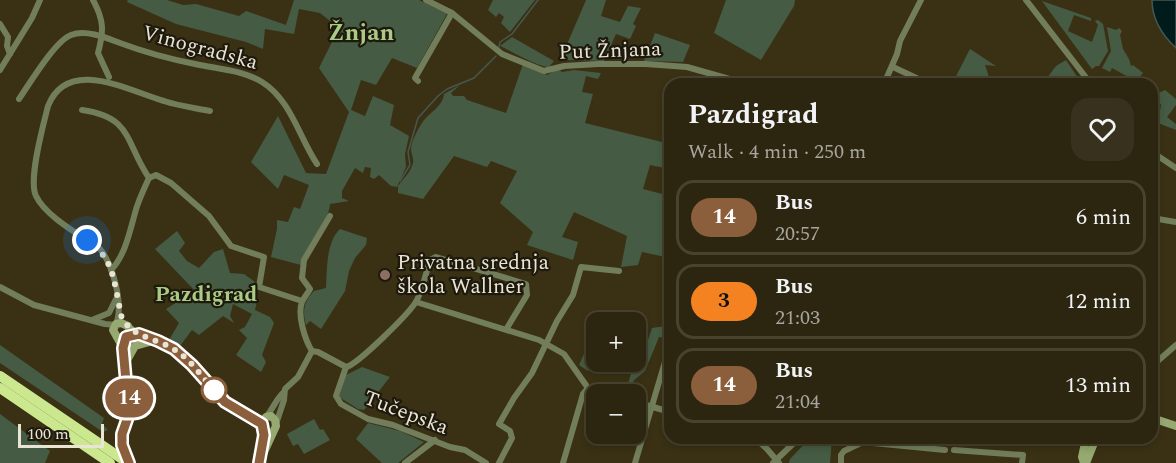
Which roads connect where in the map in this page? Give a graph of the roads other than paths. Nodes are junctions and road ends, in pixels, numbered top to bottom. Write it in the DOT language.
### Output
graph roads {
  1 [pos="40,0"];
  2 [pos="93,0"];
  3 [pos="426,0"];
  4 [pos="921,0"];
  5 [pos="1026,0"];
  6 [pos="452,13"];
  7 [pos="0,24"];
  8 [pos="102,36"];
  9 [pos="10,54"];
  10 [pos="892,67"];
  11 [pos="0,70"];
  12 [pos="109,77"];
  13 [pos="726,78"];
  14 [pos="887,78"];
  15 [pos="916,78"];
  16 [pos="1086,78"];
  17 [pos="417,81"];
  18 [pos="19,99"];
  19 [pos="82,110"];
  20 [pos="210,111"];
  21 [pos="1158,156"];
  22 [pos="318,164"];
  23 [pos="1176,168"];
  24 [pos="149,178"];
  25 [pos="330,216"];
  26 [pos="1158,219"];
  27 [pos="1176,222"];
  28 [pos="111,270"];
  29 [pos="619,271"];
  30 [pos="0,287"];
  31 [pos="117,295"];
  32 [pos="302,301"];
  33 [pos="416,302"];
  34 [pos="89,320"];
  35 [pos="507,328"];
  36 [pos="121,330"];
  37 [pos="158,341"];
  38 [pos="547,344"];
  39 [pos="1176,345"];
  40 [pos="312,351"];
  41 [pos="1158,361"];
  42 [pos="125,362"];
  43 [pos="664,365"];
  44 [pos="345,367"];
  45 [pos="0,376"];
  46 [pos="586,385"];
  47 [pos="0,388"];
  48 [pos="128,389"];
  49 [pos="586,390"];
  50 [pos="284,392"];
  51 [pos="646,405"];
  52 [pos="651,407"];
  53 [pos="664,410"];
  54 [pos="1158,420"];
  55 [pos="264,422"];
  56 [pos="276,426"];
  57 [pos="1176,426"];
  58 [pos="122,434"];
  59 [pos="435,440"];
  60 [pos="762,444"];
  61 [pos="793,444"];
  62 [pos="859,444"];
  63 [pos="884,444"];
  64 [pos="1085,444"];
  65 [pos="1093,444"];
  66 [pos="93,445"];
  67 [pos="945,450"];
  68 [pos="954,450"];
  69 [pos="260,462"];
  70 [pos="776,462"];
  71 [pos="99,463"];
  72 [pos="110,463"];
  73 [pos="128,463"];
  74 [pos="405,463"];
  75 [pos="486,463"];
  76 [pos="499,463"];
  77 [pos="563,463"];
  78 [pos="635,463"];
  79 [pos="841,463"];
  80 [pos="1022,463"];
  81 [pos="1085,463"];
  1 -- 9 [label="street"];
  2 -- 8 [label="street"];
  3 -- 6 [label="street, Put Žnjana"];
  4 -- 10 [label="street"];
  5 -- 16 [label="street"];
  6 -- 13 [label="street, Put Žnjana"];
  6 -- 17 [label="street"];
  7 -- 9 [label="street"];
  8 -- 12 [label="street"];
  8 -- 18 [label="street, Vinogradska"];
  8 -- 22 [label="street, Vinogradska"];
  9 -- 11 [label="street"];
  10 -- 14 [label="street"];
  10 -- 15 [label="street"];
  19 -- 24 [label="street"];
  20 -- 28 [label="street"];
  21 -- 23 [label="street"];
  24 -- 28 [label="street"];
  24 -- 32 [label="street"];
  25 -- 32 [label="street"];
  26 -- 27 [label="street"];
  28 -- 31 [label="street"];
  29 -- 38 [label="street"];
  30 -- 34 [label="street"];
  31 -- 34 [label="street"];
  31 -- 36 [label="street"];
  32 -- 40 [label="street"];
  33 -- 35 [label="street"];
  33 -- 35 [label="street"];
  33 -- 44 [label="street, Tučepska"];
  34 -- 36 [label="street"];
  35 -- 38 [label="street"];
  36 -- 37 [label="street"];
  36 -- 42 [label="street"];
  37 -- 42 [label="street"];
  37 -- 55 [label="street"];
  38 -- 46 [label="street"];
  38 -- 76 [label="street"];
  39 -- 41 [label="street"];
  40 -- 44 [label="street"];
  40 -- 50 [label="street"];
  42 -- 48 [label="street"];
  43 -- 52 [label="street"];
  44 -- 59 [label="street, Tučepska"];
  45 -- 66 [label="highway"];
  47 -- 66 [label="highway"];
  48 -- 58 [label="highway"];
  49 -- 77 [label="street"];
  50 -- 55 [label="street"];
  50 -- 56 [label="street"];
  51 -- 52 [label="street"];
  52 -- 53 [label="street"];
  52 -- 78 [label="street"];
  54 -- 57 [label="street"];
  55 -- 56 [label="street"];
  55 -- 56 [label="street"];
  55 -- 69 [label="street"];
  56 -- 69 [label="street"];
  58 -- 66 [label="highway"];
  58 -- 73 [label="highway"];
  59 -- 74 [label="street"];
  59 -- 75 [label="street, Tučepska"];
  60 -- 70 [label="street"];
  61 -- 70 [label="street"];
  62 -- 79 [label="street"];
  63 -- 67 [label="street"];
  64 -- 81 [label="street"];
  65 -- 81 [label="street"];
  66 -- 71 [label="highway"];
  66 -- 72 [label="highway"];
  66 -- 73 [label="highway"];
  68 -- 80 [label="street"];
}
